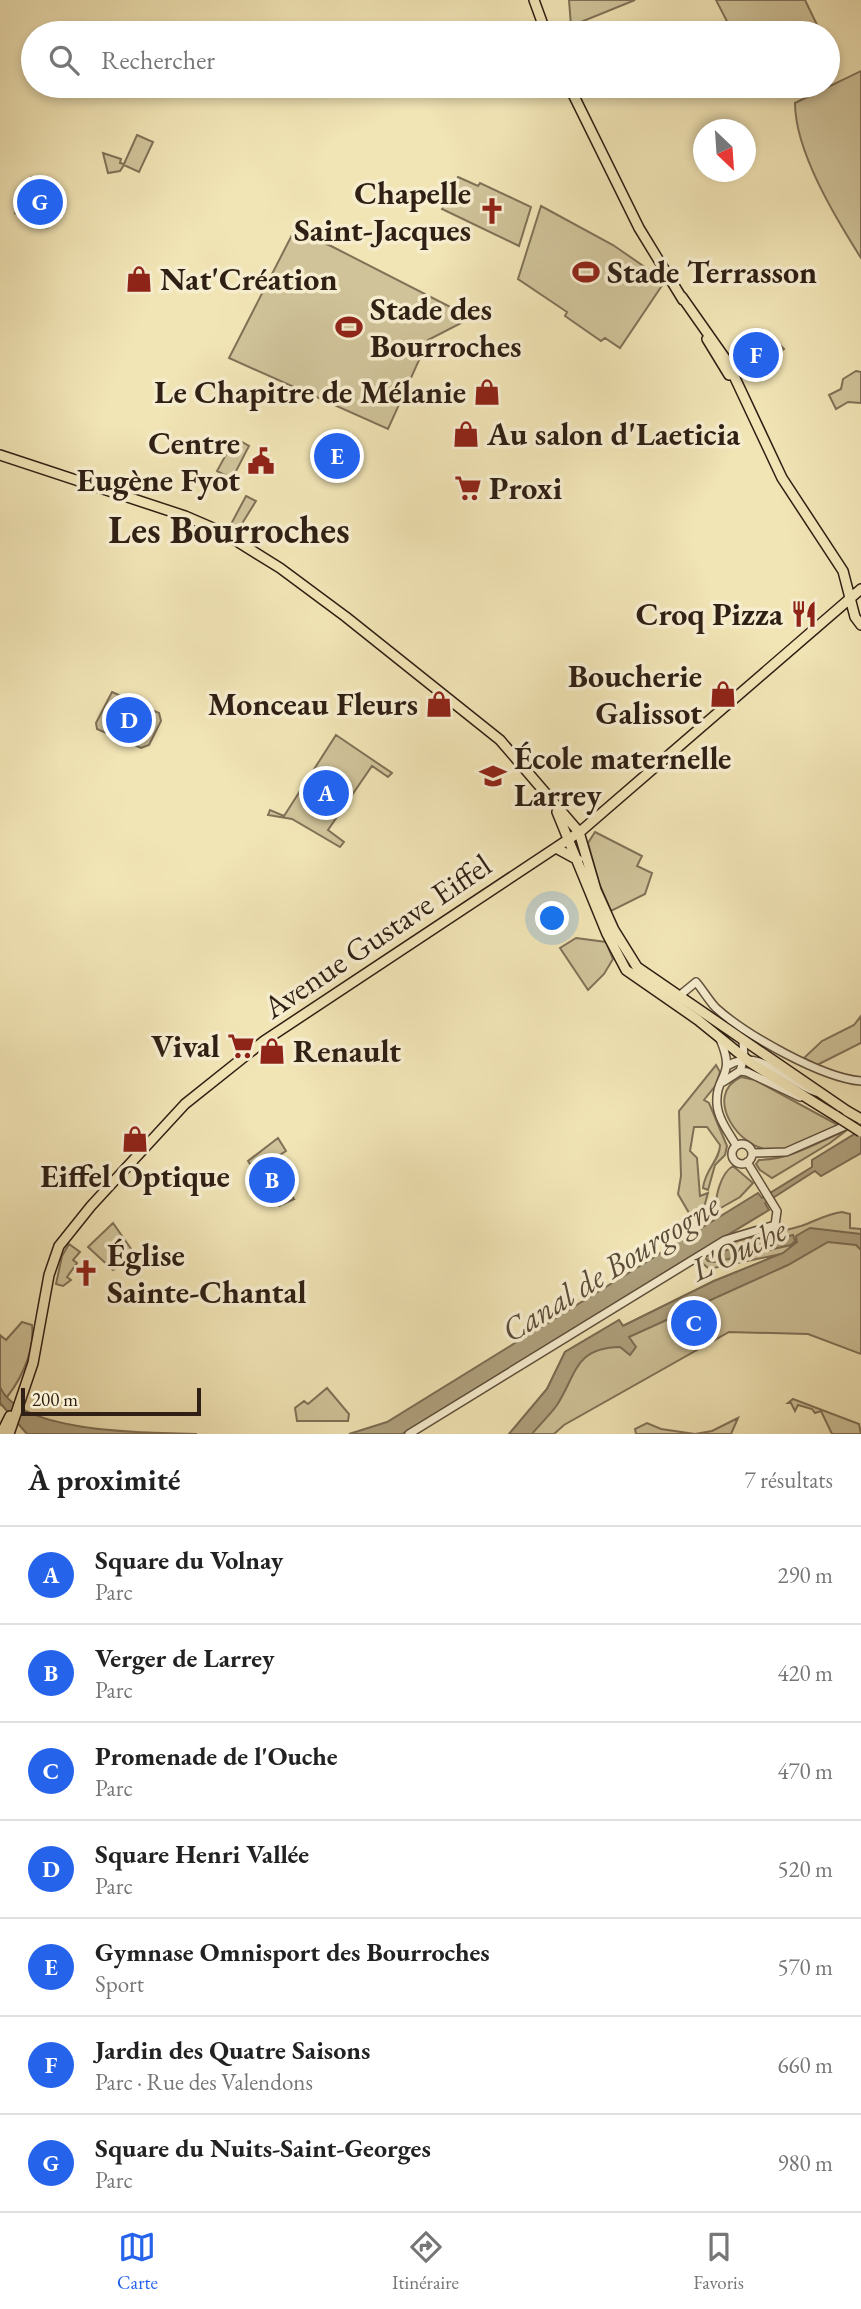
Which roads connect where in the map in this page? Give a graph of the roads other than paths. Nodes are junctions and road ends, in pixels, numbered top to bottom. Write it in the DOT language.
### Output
graph roads {
  1 [pos="534,0"];
  2 [pos="542,21"];
  3 [pos="579,98"];
  4 [pos="682,297"];
  5 [pos="703,333"];
  6 [pos="723,354"];
  7 [pos="730,377"];
  8 [pos="740,390"];
  9 [pos="0,455"];
  10 [pos="861,589"];
  11 [pos="850,596"];
  12 [pos="861,608"];
  13 [pos="861,625"];
  14 [pos="555,807"];
  15 [pos="579,832"];
  16 [pos="569,839"];
  17 [pos="556,848"];
  18 [pos="578,860"];
  19 [pos="596,890"];
  20 [pos="682,1002"];
  21 [pos="720,1039"];
  22 [pos="743,1041"];
  23 [pos="744,1058"];
  24 [pos="729,1065"];
  25 [pos="740,1071"];
  26 [pos="722,1082"];
  27 [pos="861,1082"];
  28 [pos="823,1095"];
  29 [pos="808,1101"];
  30 [pos="861,1119"];
  31 [pos="861,1132"];
  32 [pos="736,1145"];
  33 [pos="752,1153"];
  34 [pos="747,1162"];
  35 [pos="10,1428"];
  36 [pos="1,1434"];
  37 [pos="409,1434"];
  1 -- 2 [label="main road"];
  3 -- 4 [label="main road"];
  4 -- 5 [label="main road"];
  4 -- 6 [label="main road"];
  5 -- 6 [label="main road"];
  5 -- 7 [label="main road"];
  6 -- 7 [label="main road"];
  6 -- 8 [label="main road"];
  7 -- 8 [label="main road"];
  8 -- 11 [label="main road"];
  9 -- 14 [label="main road"];
  10 -- 11 [label="main road, Avenue Gustave Eiffel"];
  11 -- 12 [label="main road"];
  11 -- 13 [label="main road"];
  11 -- 15 [label="main road, Avenue Gustave Eiffel"];
  14 -- 15 [label="main road"];
  14 -- 16 [label="main road"];
  15 -- 16 [label="main road, Avenue Gustave Eiffel"];
  15 -- 19 [label="main road"];
  16 -- 17 [label="main road, Avenue Gustave Eiffel"];
  16 -- 18 [label="main road"];
  16 -- 19 [label="main road"];
  17 -- 18 [label="main road"];
  17 -- 35 [label="main road, Avenue Gustave Eiffel"];
  18 -- 20 [label="main road"];
  19 -- 20 [label="main road"];
  20 -- 21 [label="main road"];
  20 -- 22 [label="main road"];
  20 -- 27 [label="street"];
  21 -- 23 [label="main road"];
  21 -- 24 [label="street"];
  22 -- 23 [label="street"];
  22 -- 28 [label="main road"];
  23 -- 24 [label="street"];
  23 -- 25 [label="street"];
  23 -- 28 [label="street"];
  23 -- 29 [label="main road"];
  24 -- 26 [label="street"];
  25 -- 26 [label="street"];
  25 -- 29 [label="street"];
  26 -- 32 [label="street"];
  28 -- 30 [label="main road, bridge"];
  29 -- 31 [label="main road, bridge"];
  30 -- 33 [label="street"];
  32 -- 33 [label="street"];
  32 -- 34 [label="street"];
  33 -- 34 [label="street"];
  34 -- 37 [label="street"];
  35 -- 36 [label="main road, Avenue Gustave Eiffel"];
}
